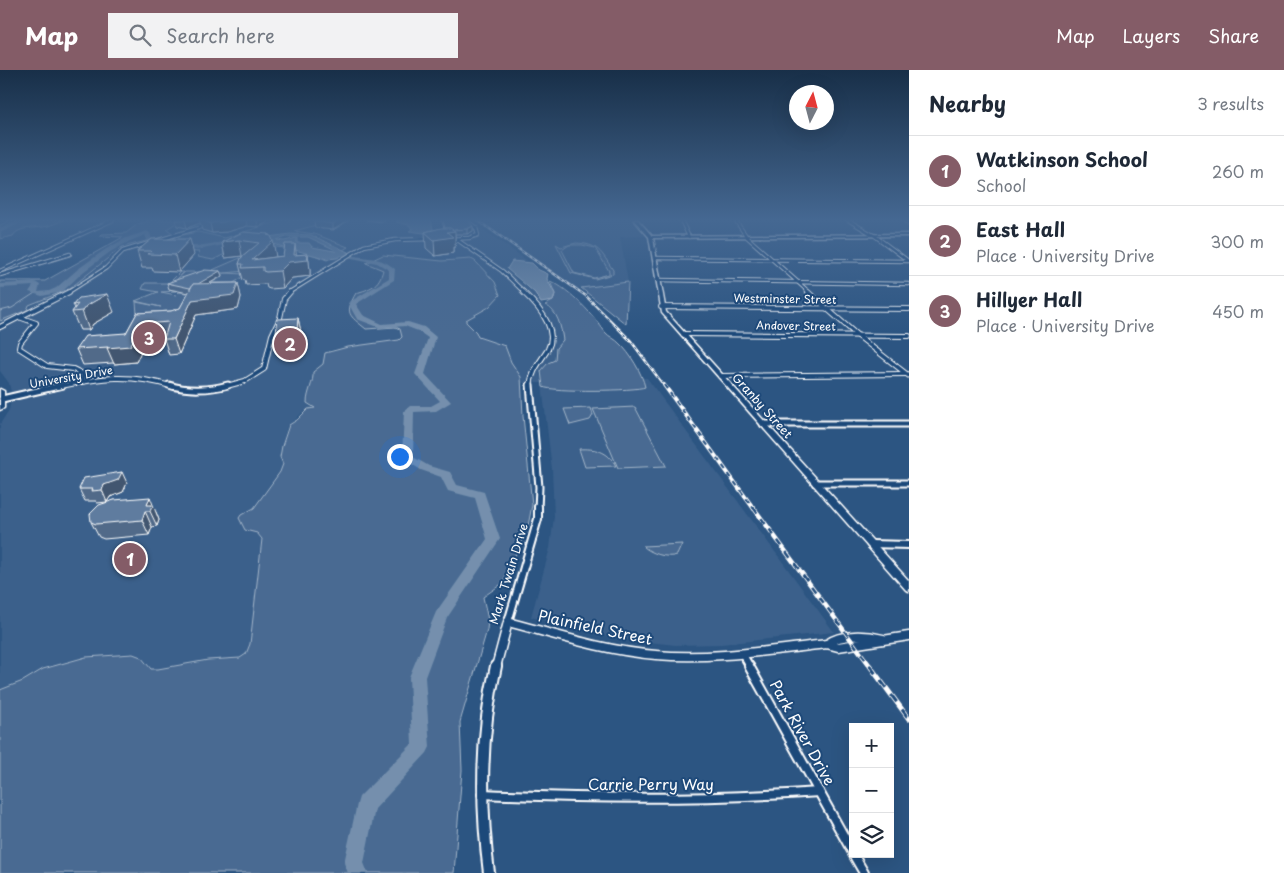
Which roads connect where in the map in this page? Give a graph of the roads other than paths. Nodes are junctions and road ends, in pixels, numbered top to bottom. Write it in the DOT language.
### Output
graph roads {
  1 [pos="33,257"];
  2 [pos="57,257"];
  3 [pos="115,257"];
  4 [pos="346,257"];
  5 [pos="483,257"];
  6 [pos="654,258"];
  7 [pos="772,259"];
  8 [pos="909,262"];
  9 [pos="0,273"];
  10 [pos="657,280"];
  11 [pos="798,282"];
  12 [pos="909,284"];
  13 [pos="661,306"];
  14 [pos="827,308"];
  15 [pos="909,309"];
  16 [pos="18,317"];
  17 [pos="2,325"];
  18 [pos="683,334"];
  19 [pos="858,336"];
  20 [pos="909,336"];
  21 [pos="908,375"];
  22 [pos="720,376"];
  23 [pos="83,381"];
  24 [pos="1,395"];
  25 [pos="0,408"];
  26 [pos="763,424"];
  27 [pos="909,424"];
  28 [pos="815,483"];
  29 [pos="909,483"];
  30 [pos="870,544"];
  31 [pos="909,545"];
  32 [pos="909,587"];
  33 [pos="508,622"];
  34 [pos="909,636"];
  35 [pos="742,653"];
  36 [pos="819,792"];
  37 [pos="482,794"];
  38 [pos="849,847"];
  39 [pos="855,858"];
  40 [pos="489,873"];
  41 [pos="864,873"];
  1 -- 9 [label="street"];
  2 -- 9 [label="street"];
  3 -- 16 [label="street"];
  4 -- 23 [label="street, University Drive"];
  5 -- 33 [label="street, Mark Twain Drive"];
  6 -- 7 [label="street"];
  6 -- 10 [label="main road, Granby Street"];
  7 -- 8 [label="street"];
  7 -- 11 [label="street"];
  10 -- 11 [label="street"];
  10 -- 13 [label="main road, Granby Street"];
  11 -- 12 [label="street"];
  11 -- 14 [label="street"];
  13 -- 14 [label="street, Westminster Street"];
  13 -- 18 [label="main road, Granby Street"];
  14 -- 15 [label="street, Westminster Street"];
  14 -- 19 [label="street"];
  16 -- 17 [label="street"];
  16 -- 23 [label="street"];
  18 -- 19 [label="street, Andover Street"];
  18 -- 22 [label="main road, Granby Street"];
  19 -- 20 [label="street, Andover Street"];
  19 -- 21 [label="street"];
  21 -- 22 [label="street"];
  22 -- 26 [label="main road, Granby Street"];
  23 -- 24 [label="street, University Drive"];
  24 -- 25 [label="main road"];
  26 -- 27 [label="street"];
  26 -- 28 [label="main road, Granby Street"];
  28 -- 29 [label="street"];
  28 -- 30 [label="main road, Granby Street"];
  30 -- 31 [label="street"];
  30 -- 32 [label="main road, Granby Street"];
  33 -- 35 [label="street, Plainfield Street"];
  33 -- 37 [label="street, Mark Twain Drive"];
  34 -- 35 [label="street, Plainfield Street"];
  35 -- 36 [label="street, Park River Drive"];
  36 -- 37 [label="street, Carrie Perry Way"];
  36 -- 38 [label="street, Park River Drive"];
  37 -- 40 [label="street, Mark Twain Drive"];
  39 -- 41 [label="street, Park River Drive"];
}
